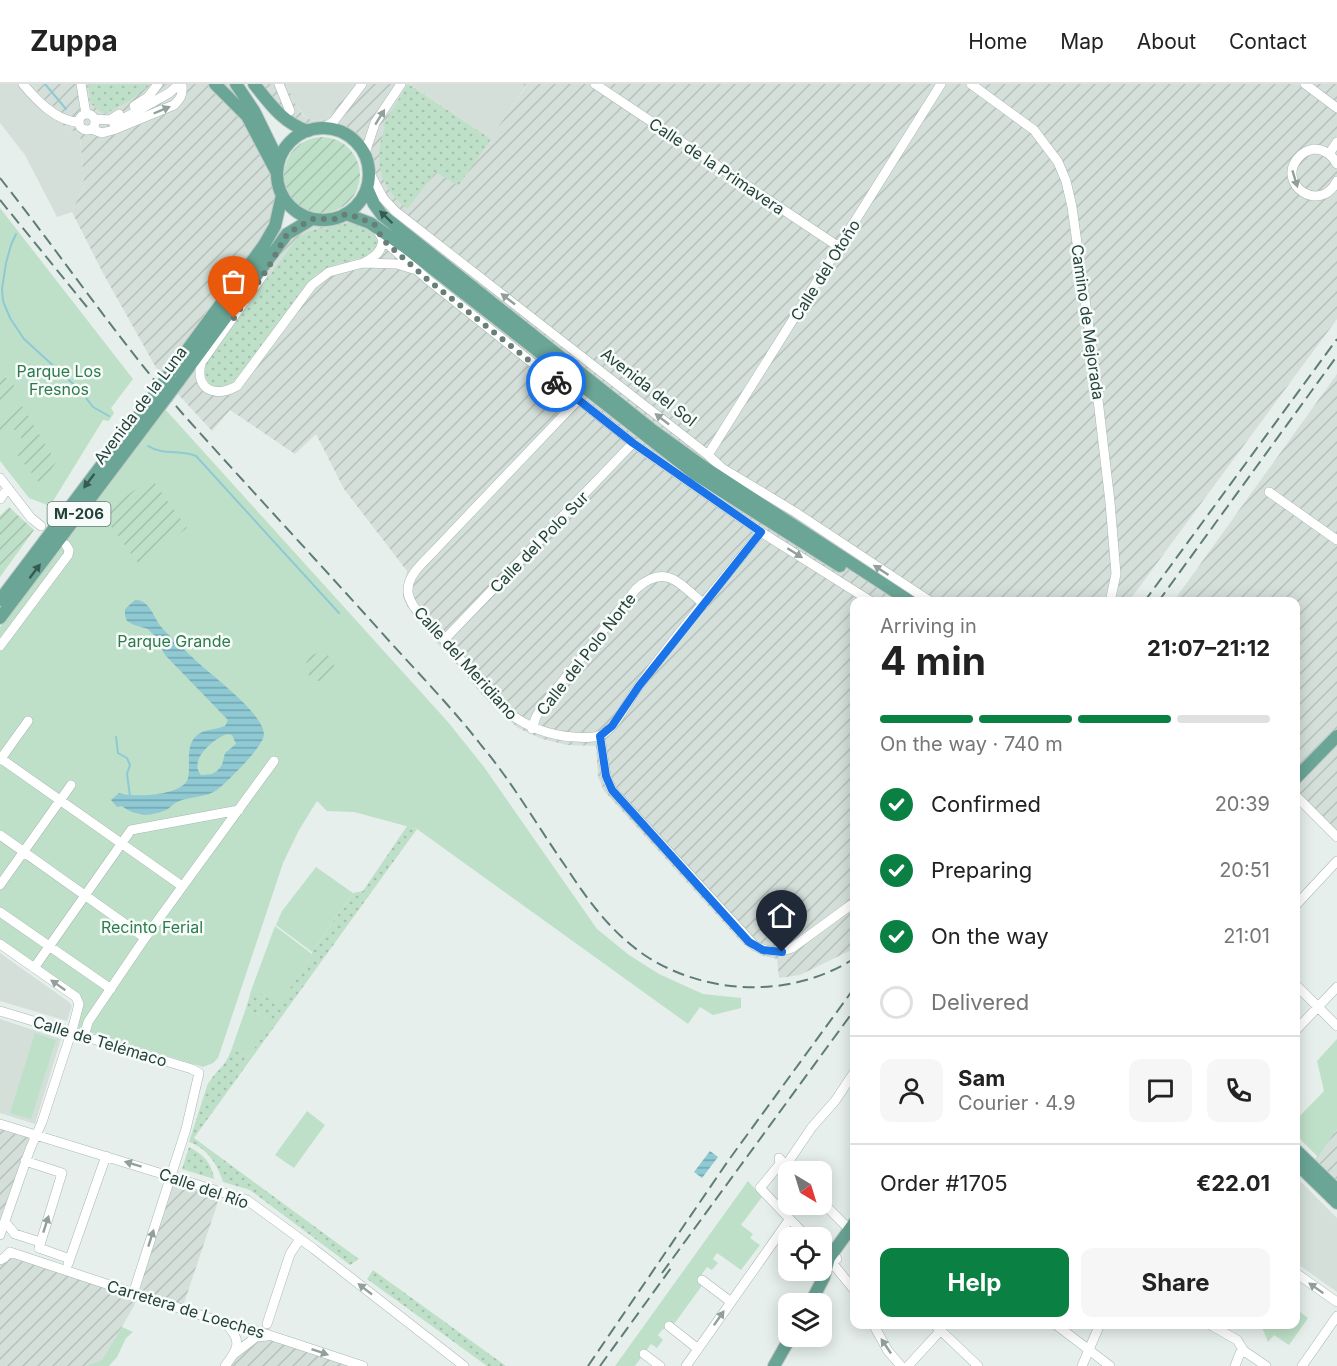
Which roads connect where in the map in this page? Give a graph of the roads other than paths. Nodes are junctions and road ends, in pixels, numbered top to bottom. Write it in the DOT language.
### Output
graph roads {
  1 [pos="23,84"];
  2 [pos="81,84"];
  3 [pos="158,84"];
  4 [pos="215,84"];
  5 [pos="225,84"];
  6 [pos="236,84"];
  7 [pos="254,84"];
  8 [pos="279,84"];
  9 [pos="362,84"];
  10 [pos="401,84"];
  11 [pos="595,84"];
  12 [pos="941,84"];
  13 [pos="971,84"];
  14 [pos="1305,84"];
  15 [pos="178,85"];
  16 [pos="1337,108"];
  17 [pos="290,111"];
  18 [pos="247,116"];
  19 [pos="91,122"];
  20 [pos="324,128"];
  21 [pos="308,131"];
  22 [pos="1337,142"];
  23 [pos="364,153"];
  24 [pos="1329,154"];
  25 [pos="1337,164"];
  26 [pos="278,168"];
  27 [pos="369,172"];
  28 [pos="1337,181"];
  29 [pos="367,188"];
  30 [pos="282,195"];
  31 [pos="346,214"];
  32 [pos="312,219"];
  33 [pos="375,225"];
  34 [pos="287,234"];
  35 [pos="383,240"];
  36 [pos="840,247"];
  37 [pos="363,263"];
  38 [pos="418,271"];
  39 [pos="174,377"];
  40 [pos="578,400"];
  41 [pos="154,405"];
  42 [pos="633,443"];
  43 [pos="708,454"];
  44 [pos="0,478"];
  45 [pos="743,482"];
  46 [pos="8,488"];
  47 [pos="1269,492"];
  48 [pos="0,499"];
  49 [pos="41,526"];
  50 [pos="761,532"];
  51 [pos="1337,540"];
  52 [pos="820,543"];
  53 [pos="66,544"];
  54 [pos="837,559"];
  55 [pos="864,597"];
  56 [pos="889,597"];
  57 [pos="902,597"];
  58 [pos="923,597"];
  59 [pos="1111,597"];
  60 [pos="0,600"];
  61 [pos="704,604"];
  62 [pos="0,618"];
  63 [pos="444,640"];
  64 [pos="0,646"];
  65 [pos="28,721"];
  66 [pos="532,729"];
  67 [pos="600,736"];
  68 [pos="1337,736"];
  69 [pos="0,759"];
  70 [pos="274,761"];
  71 [pos="1300,774"];
  72 [pos="71,785"];
  73 [pos="1300,800"];
  74 [pos="61,801"];
  75 [pos="239,810"];
  76 [pos="0,835"];
  77 [pos="1337,837"];
  78 [pos="122,844"];
  79 [pos="24,852"];
  80 [pos="1337,861"];
  81 [pos="0,885"];
  82 [pos="182,886"];
  83 [pos="85,896"];
  84 [pos="1300,901"];
  85 [pos="850,906"];
  86 [pos="0,912"];
  87 [pos="145,938"];
  88 [pos="0,944"];
  89 [pos="49,946"];
  90 [pos="34,968"];
  91 [pos="1337,987"];
  92 [pos="111,989"];
  93 [pos="1300,989"];
  94 [pos="1318,1007"];
  95 [pos="0,1011"];
  96 [pos="1300,1026"];
  97 [pos="1337,1026"];
  98 [pos="71,1033"];
  99 [pos="84,1037"];
  100 [pos="850,1077"];
  101 [pos="0,1124"];
  102 [pos="37,1135"];
  103 [pos="1300,1153"];
  104 [pos="106,1156"];
  105 [pos="26,1161"];
  106 [pos="789,1161"];
  107 [pos="1300,1167"];
  108 [pos="778,1168"];
  109 [pos="171,1176"];
  110 [pos="1337,1190"];
  111 [pos="1337,1203"];
  112 [pos="778,1208"];
  113 [pos="832,1210"];
  114 [pos="784,1215"];
  115 [pos="789,1220"];
  116 [pos="6,1222"];
  117 [pos="850,1225"];
  118 [pos="796,1227"];
  119 [pos="850,1232"];
  120 [pos="0,1236"];
  121 [pos="300,1239"];
  122 [pos="40,1242"];
  123 [pos="10,1252"];
  124 [pos="832,1257"];
  125 [pos="70,1259"];
  126 [pos="0,1260"];
  127 [pos="832,1262"];
  128 [pos="66,1272"];
  129 [pos="1300,1276"];
  130 [pos="702,1280"];
  131 [pos="850,1285"];
  132 [pos="133,1294"];
  133 [pos="731,1302"];
  134 [pos="1337,1302"];
  135 [pos="1337,1316"];
  136 [pos="226,1324"];
  137 [pos="267,1324"];
  138 [pos="411,1324"];
  139 [pos="669,1326"];
  140 [pos="242,1327"];
  141 [pos="876,1329"];
  142 [pos="936,1329"];
  143 [pos="938,1329"];
  144 [pos="1061,1329"];
  145 [pos="1098,1329"];
  146 [pos="1230,1329"];
  147 [pos="277,1338"];
  148 [pos="243,1347"];
  149 [pos="785,1347"];
  150 [pos="792,1347"];
  151 [pos="698,1349"];
  152 [pos="1088,1351"];
  153 [pos="1244,1352"];
  154 [pos="234,1354"];
  155 [pos="644,1354"];
  156 [pos="225,1366"];
  157 [pos="363,1366"];
  158 [pos="464,1366"];
  159 [pos="474,1366"];
  160 [pos="660,1366"];
  161 [pos="686,1366"];
  162 [pos="774,1366"];
  163 [pos="781,1366"];
  164 [pos="902,1366"];
  165 [pos="908,1366"];
  166 [pos="978,1366"];
  167 [pos="1082,1366"];
  168 [pos="1110,1366"];
  169 [pos="1235,1366"];
  170 [pos="1266,1366"];
  171 [pos="1302,1366"];
  1 -- 19 [label="street"];
  2 -- 19 [label="street"];
  3 -- 19 [label="street"];
  4 -- 18 [label="main road"];
  5 -- 18 [label="main road"];
  6 -- 26 [label="main road, M-206"];
  7 -- 21 [label="main road"];
  8 -- 17 [label="street"];
  9 -- 20 [label="street"];
  23 -- 10 [label="street, one-way"];
  11 -- 36 [label="street, Calle de la Primavera"];
  12 -- 36 [label="street, Calle del Otoño"];
  13 -- 59 [label="street, Camino de Mejorada"];
  14 -- 16 [label="street"];
  19 -- 15 [label="street, one-way"];
  18 -- 26 [label="main road"];
  20 -- 21 [label="main road"];
  20 -- 23 [label="main road"];
  21 -- 26 [label="main road"];
  22 -- 24 [label="street"];
  23 -- 27 [label="main road"];
  24 -- 25 [label="street"];
  24 -- 28 [label="street, one-way"];
  26 -- 30 [label="main road, M-206"];
  27 -- 29 [label="main road"];
  43 -- 27 [label="street, Avenida del Sol, one-way"];
  29 -- 31 [label="main road"];
  52 -- 29 [label="main road, Avenida del Sol, one-way"];
  30 -- 32 [label="main road"];
  30 -- 39 [label="main road, Avenida de la Luna / M-206"];
  31 -- 32 [label="main road, M-206"];
  31 -- 33 [label="main road, Avenida del Sol"];
  32 -- 34 [label="main road, Avenida de la Luna / M-206"];
  33 -- 35 [label="street"];
  33 -- 54 [label="main road, Avenida del Sol"];
  34 -- 37 [label="street"];
  34 -- 39 [label="main road, Avenida de la Luna / M-206"];
  35 -- 37 [label="street"];
  35 -- 38 [label="street"];
  36 -- 43 [label="street, Calle del Otoño"];
  37 -- 38 [label="street"];
  38 -- 40 [label="street"];
  39 -- 41 [label="main road, Avenida de la Luna / M-206, bridge"];
  40 -- 42 [label="street"];
  40 -- 63 [label="street, Calle del Meridiano"];
  41 -- 60 [label="main road, Avenida de la Luna / M-206, one-way"];
  62 -- 41 [label="main road, Avenida de la Luna / M-206, one-way"];
  42 -- 50 [label="street"];
  42 -- 63 [label="street, Calle del Polo Sur"];
  43 -- 45 [label="street, Avenida del Sol"];
  44 -- 46 [label="street"];
  45 -- 52 [label="street"];
  58 -- 45 [label="street, Avenida del Sol, one-way"];
  46 -- 48 [label="street"];
  46 -- 49 [label="street"];
  47 -- 51 [label="street"];
  50 -- 55 [label="street, one-way"];
  50 -- 61 [label="street"];
  52 -- 54 [label="main road, Avenida del Sol"];
  53 -- 64 [label="street"];
  54 -- 56 [label="main road, Avenida del Sol"];
  54 -- 57 [label="main road, Avenida del Sol"];
  61 -- 66 [label="street, Calle del Polo Norte"];
  61 -- 67 [label="street"];
  63 -- 66 [label="street, Calle del Meridiano"];
  65 -- 69 [label="street"];
  66 -- 67 [label="street, Calle del Meridiano"];
  67 -- 85 [label="street"];
  68 -- 71 [label="main road"];
  69 -- 74 [label="street"];
  70 -- 75 [label="street"];
  72 -- 74 [label="street"];
  73 -- 77 [label="street"];
  74 -- 78 [label="street"];
  74 -- 79 [label="street"];
  75 -- 78 [label="street"];
  75 -- 82 [label="street"];
  76 -- 79 [label="street"];
  78 -- 82 [label="street"];
  78 -- 83 [label="street"];
  79 -- 81 [label="street"];
  79 -- 83 [label="street"];
  80 -- 84 [label="street"];
  82 -- 87 [label="street"];
  83 -- 87 [label="street"];
  83 -- 89 [label="street"];
  86 -- 89 [label="street"];
  87 -- 92 [label="street"];
  88 -- 90 [label="street"];
  89 -- 90 [label="street"];
  89 -- 92 [label="street"];
  98 -- 90 [label="street, one-way"];
  91 -- 94 [label="street"];
  92 -- 99 [label="street"];
  93 -- 94 [label="street"];
  94 -- 96 [label="street"];
  94 -- 97 [label="street"];
  95 -- 98 [label="street, Calle de Telémaco"];
  98 -- 99 [label="street, Calle de Telémaco"];
  98 -- 102 [label="street"];
  99 -- 109 [label="street, Calle de Telémaco"];
  100 -- 106 [label="street"];
  101 -- 102 [label="street, Calle del Río"];
  102 -- 104 [label="street, Calle del Río"];
  102 -- 105 [label="street"];
  103 -- 110 [label="main road"];
  109 -- 104 [label="street, Calle del Río, one-way"];
  104 -- 125 [label="street"];
  105 -- 116 [label="street"];
  122 -- 105 [label="street, one-way"];
  107 -- 111 [label="main road"];
  108 -- 112 [label="street"];
  109 -- 121 [label="street, Calle del Río"];
  132 -- 109 [label="street, one-way"];
  113 -- 117 [label="street"];
  114 -- 115 [label="street"];
  115 -- 118 [label="street"];
  115 -- 133 [label="street"];
  116 -- 120 [label="street"];
  116 -- 122 [label="street"];
  119 -- 124 [label="main road"];
  120 -- 123 [label="street"];
  121 -- 137 [label="street"];
  138 -- 121 [label="street, Calle del Río, one-way"];
  122 -- 125 [label="street"];
  123 -- 126 [label="street"];
  123 -- 128 [label="street, Carretera de Loeches"];
  125 -- 128 [label="street"];
  127 -- 131 [label="street"];
  128 -- 132 [label="street, Carretera de Loeches"];
  134 -- 129 [label="street, one-way"];
  130 -- 133 [label="street"];
  132 -- 136 [label="street, Carretera de Loeches"];
  151 -- 133 [label="street, one-way"];
  135 -- 171 [label="street"];
  136 -- 140 [label="street, Carretera de Loeches"];
  136 -- 154 [label="street"];
  138 -- 158 [label="street, Calle del Río"];
  138 -- 159 [label="street, Calle del Río"];
  139 -- 151 [label="street"];
  140 -- 147 [label="street, Carretera de Loeches"];
  140 -- 148 [label="street"];
  164 -- 141 [label="street, one-way"];
  142 -- 165 [label="street"];
  143 -- 166 [label="street"];
  144 -- 152 [label="street"];
  145 -- 152 [label="street"];
  146 -- 153 [label="street"];
  147 -- 148 [label="street"];
  147 -- 157 [label="street, Carretera de Loeches, one-way"];
  148 -- 154 [label="street"];
  149 -- 162 [label="main road"];
  150 -- 163 [label="main road"];
  151 -- 161 [label="street"];
  152 -- 167 [label="street"];
  152 -- 168 [label="street"];
  153 -- 169 [label="street"];
  153 -- 170 [label="street"];
  154 -- 156 [label="street"];
  155 -- 160 [label="street"];
}
